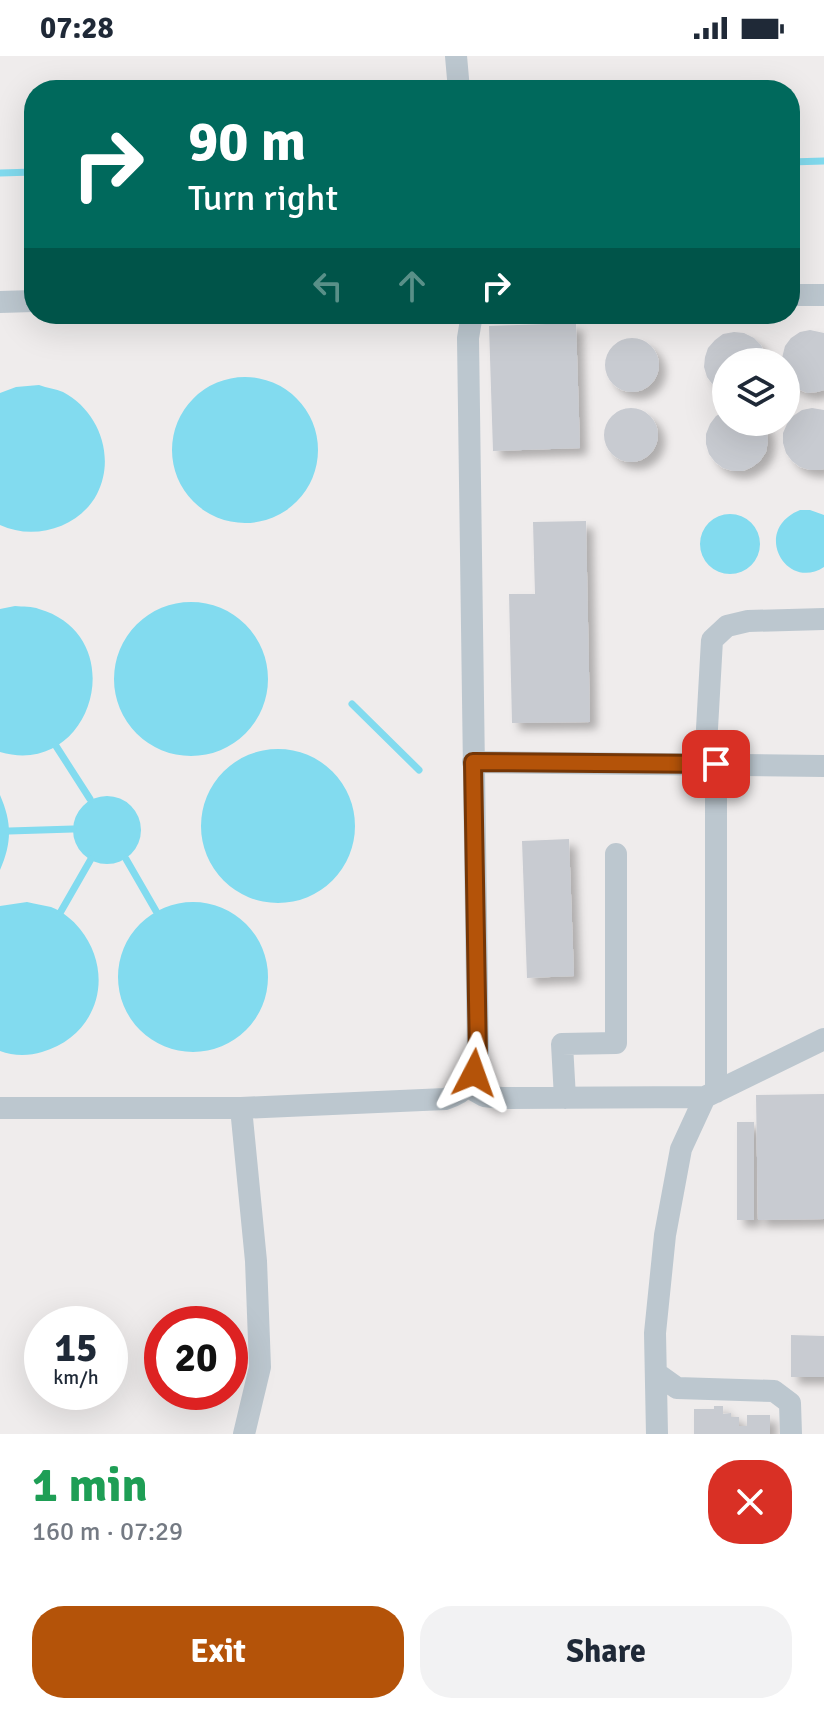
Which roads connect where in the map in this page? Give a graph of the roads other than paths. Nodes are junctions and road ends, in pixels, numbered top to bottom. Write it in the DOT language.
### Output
graph roads {
  1 [pos="456,56"];
  2 [pos="458,80"];
  3 [pos="800,295"];
  4 [pos="824,295"];
  5 [pos="24,301"];
  6 [pos="0,302"];
  7 [pos="470,324"];
  8 [pos="824,619"];
  9 [pos="473,762"];
  10 [pos="710,764"];
  11 [pos="824,766"];
  12 [pos="616,854"];
  13 [pos="824,1039"];
  14 [pos="468,1087"];
  15 [pos="711,1094"];
  16 [pos="565,1098"];
  17 [pos="0,1108"];
  18 [pos="241,1108"];
  19 [pos="656,1373"];
  20 [pos="244,1434"];
  21 [pos="657,1434"];
  22 [pos="791,1434"];
  1 -- 2 [label="lane"];
  3 -- 4 [label="lane"];
  5 -- 6 [label="lane"];
  7 -- 9 [label="lane"];
  8 -- 10 [label="lane"];
  9 -- 10 [label="lane"];
  9 -- 14 [label="lane"];
  10 -- 11 [label="lane"];
  10 -- 15 [label="lane"];
  12 -- 16 [label="lane"];
  13 -- 15 [label="lane"];
  14 -- 16 [label="lane"];
  14 -- 18 [label="lane"];
  15 -- 16 [label="lane"];
  15 -- 19 [label="lane"];
  17 -- 18 [label="lane"];
  18 -- 20 [label="lane"];
  19 -- 21 [label="lane"];
  19 -- 22 [label="lane"];
}
